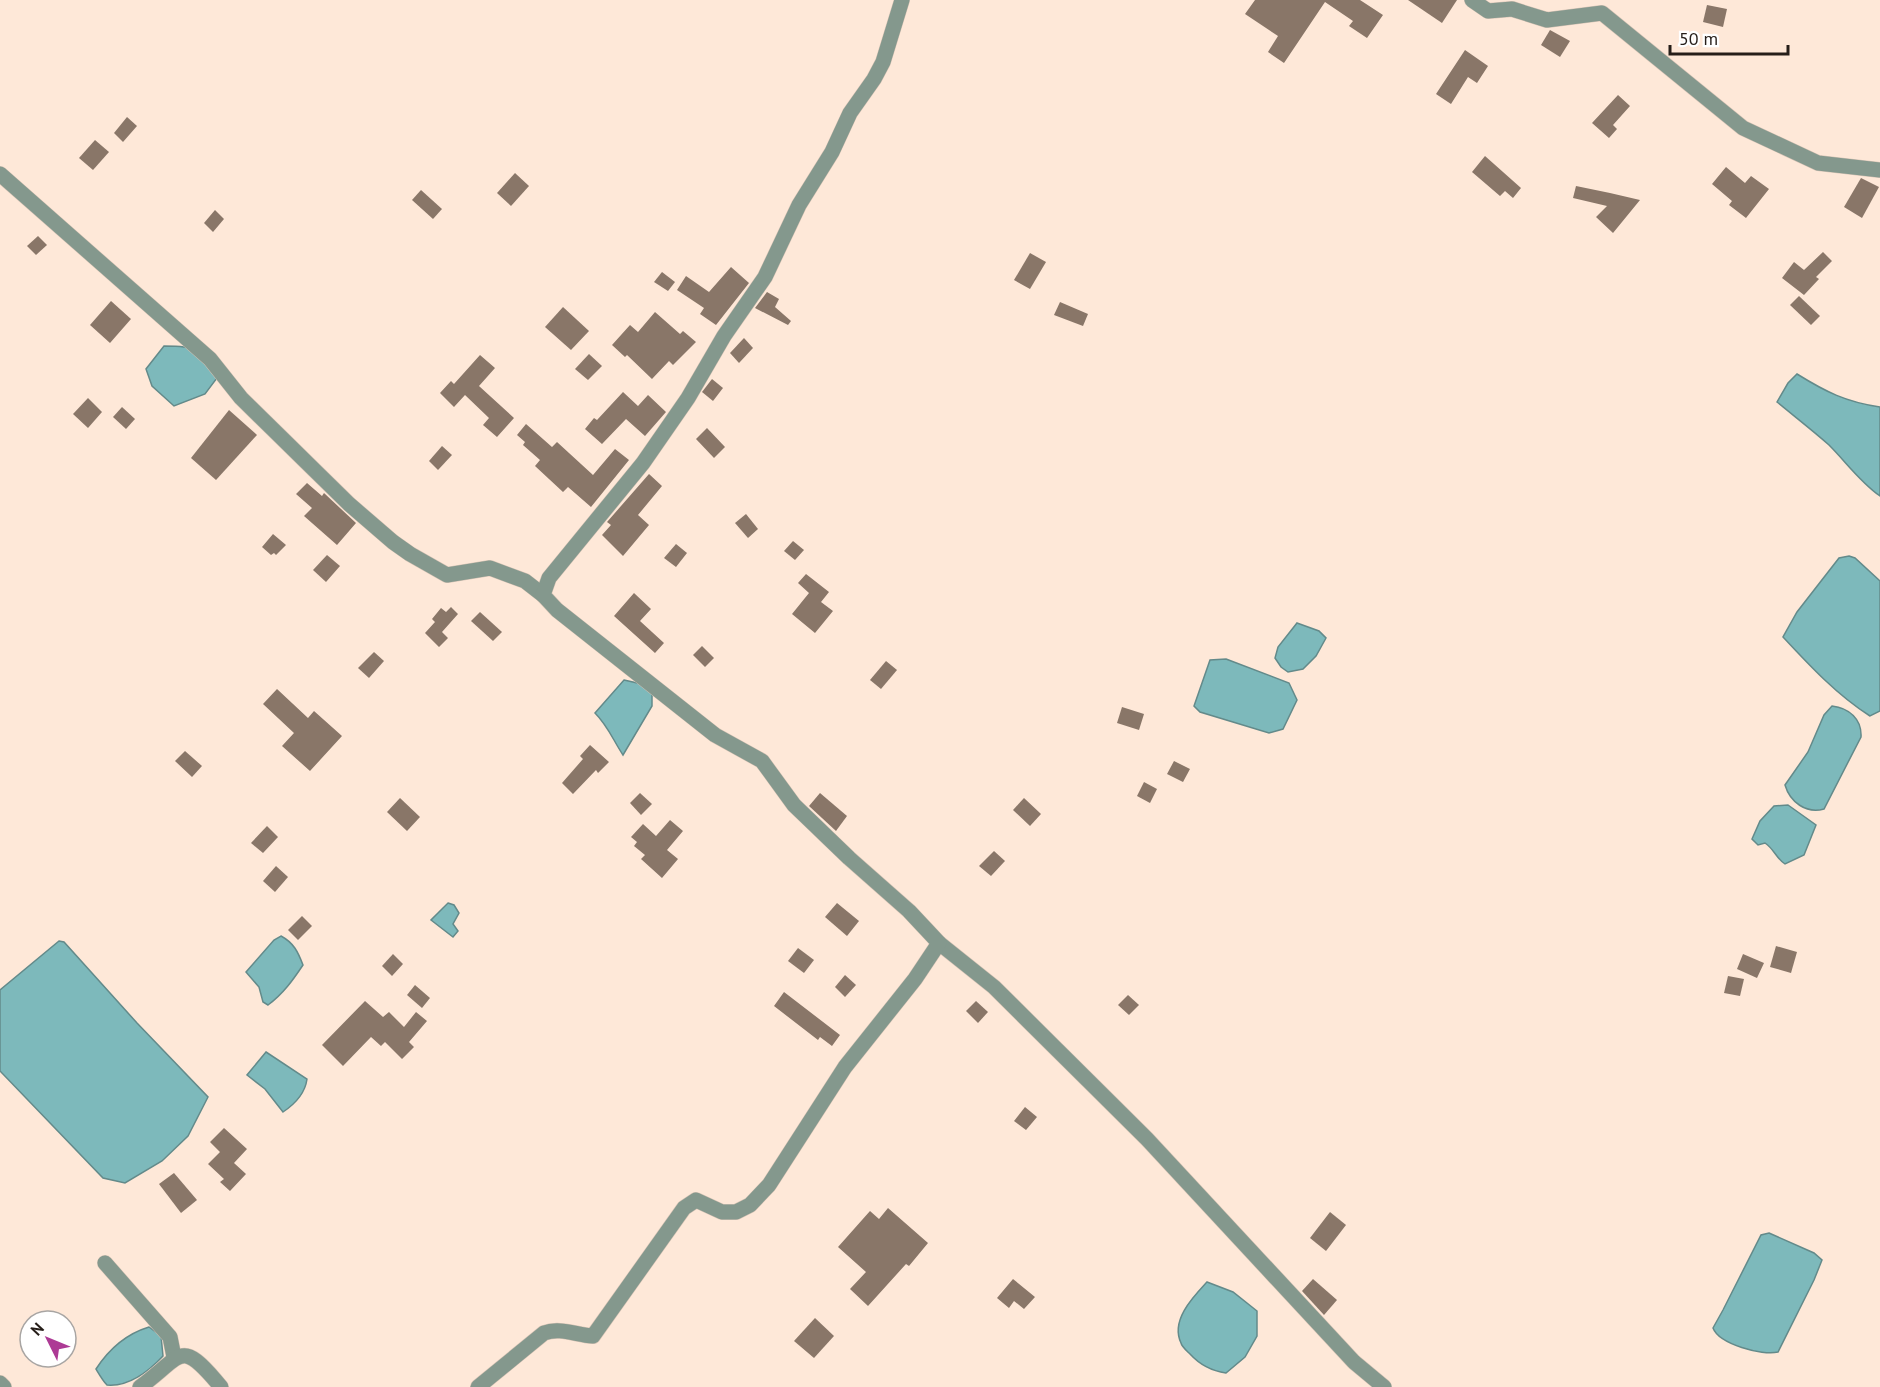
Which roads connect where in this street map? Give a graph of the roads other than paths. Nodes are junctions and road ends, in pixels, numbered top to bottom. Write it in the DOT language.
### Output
graph roads {
  1 [pos="902,0"];
  2 [pos="1472,0"];
  3 [pos="1880,170"];
  4 [pos="0,174"];
  5 [pos="543,595"];
  6 [pos="939,943"];
  7 [pos="105,1263"];
  8 [pos="174,1357"];
  9 [pos="0,1383"];
  10 [pos="4,1387"];
  11 [pos="140,1387"];
  12 [pos="221,1387"];
  13 [pos="478,1387"];
  14 [pos="1384,1387"];
  1 -- 5 [label="street"];
  2 -- 3 [label="street"];
  4 -- 5 [label="street"];
  5 -- 6 [label="street"];
  6 -- 13 [label="street"];
  6 -- 14 [label="street"];
  7 -- 8 [label="street"];
  8 -- 11 [label="street"];
  8 -- 12 [label="street"];
  9 -- 10 [label="street"];
}
